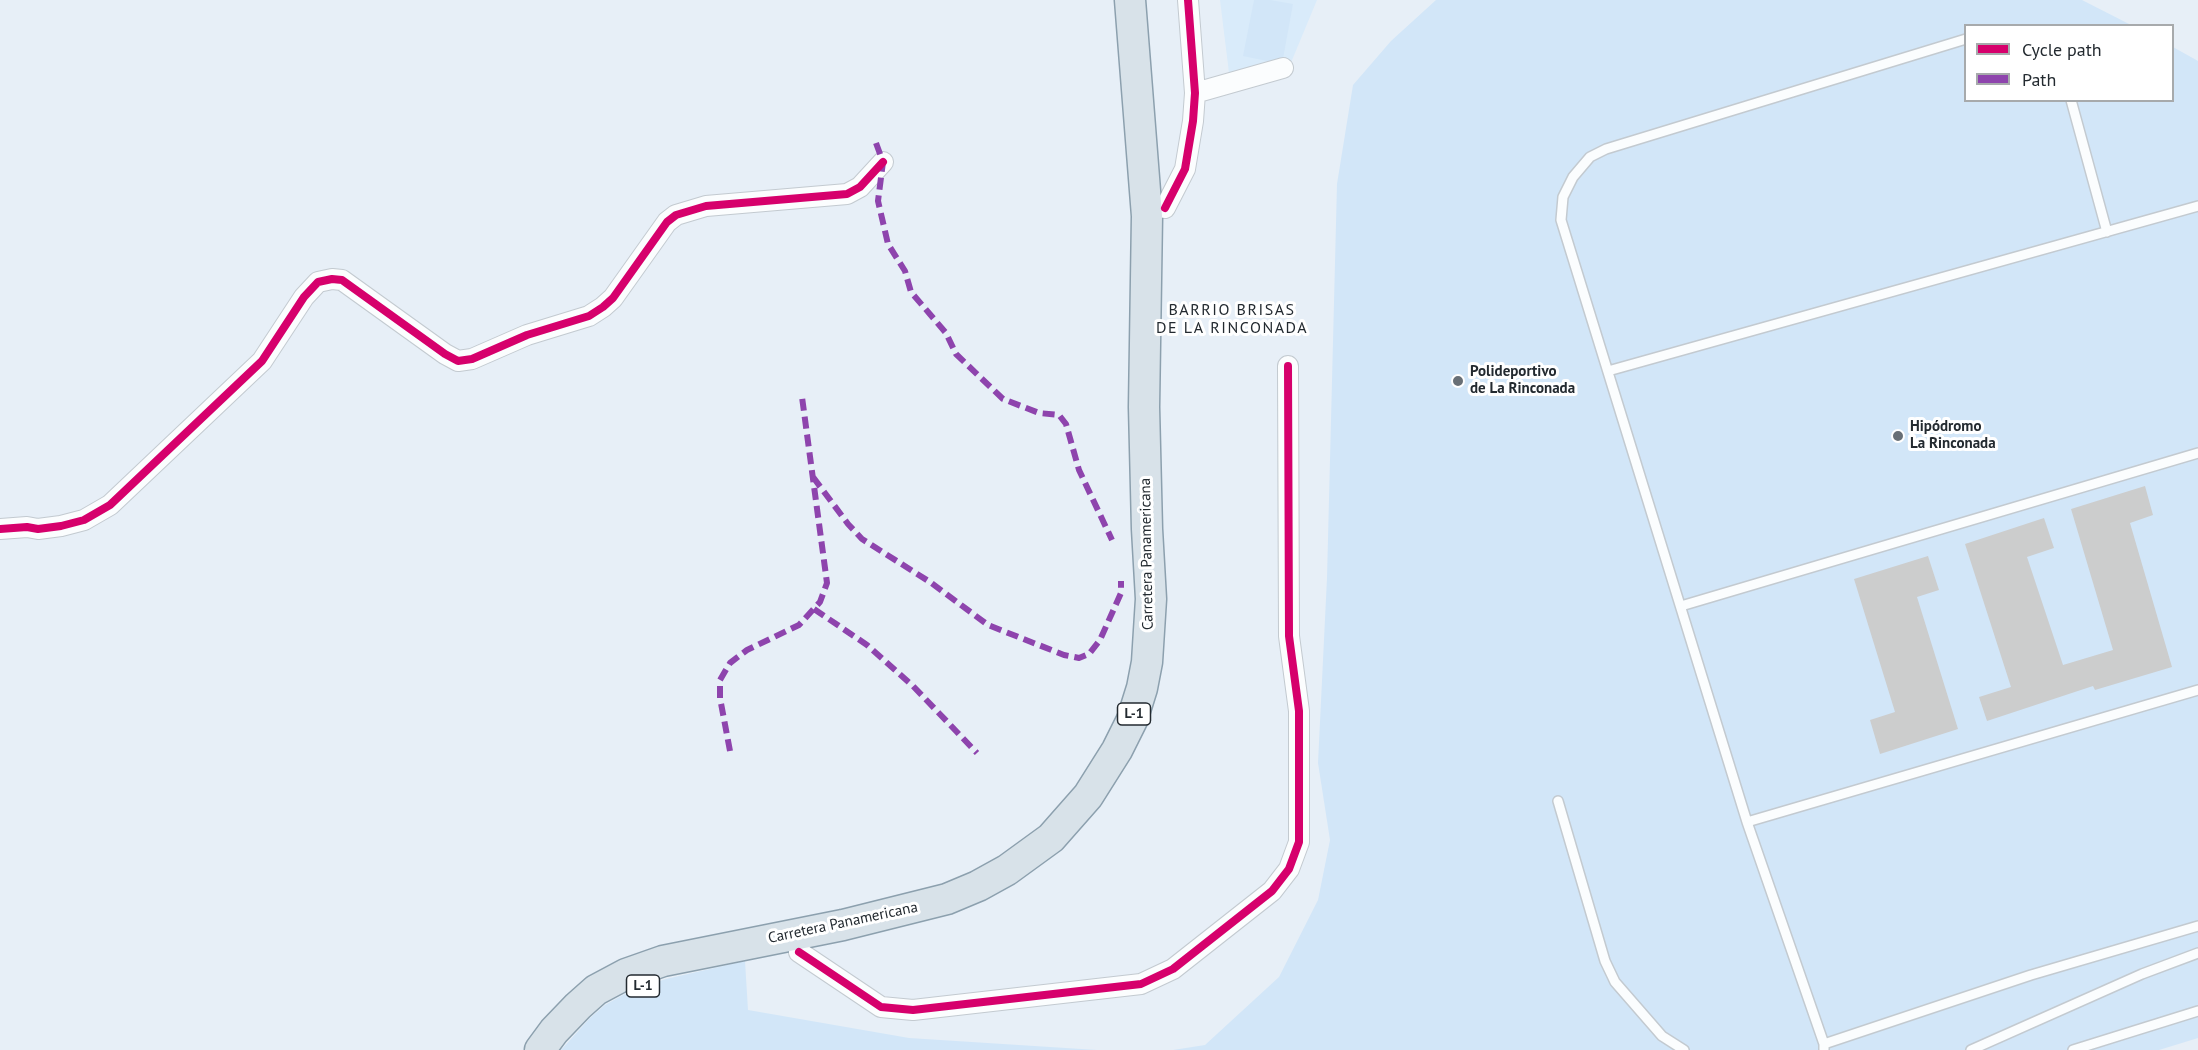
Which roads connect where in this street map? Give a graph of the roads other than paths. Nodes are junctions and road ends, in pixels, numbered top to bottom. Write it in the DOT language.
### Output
graph roads {
  1 [pos="1130,0"];
  2 [pos="1149,0"];
  3 [pos="1188,0"];
  4 [pos="1964,39"];
  5 [pos="1283,68"];
  6 [pos="1195,93"];
  7 [pos="2072,102"];
  8 [pos="883,162"];
  9 [pos="2198,206"];
  10 [pos="1165,208"];
  11 [pos="2107,232"];
  12 [pos="1288,366"];
  13 [pos="1608,371"];
  14 [pos="2198,453"];
  15 [pos="0,529"];
  16 [pos="1681,606"];
  17 [pos="2198,690"];
  18 [pos="1558,801"];
  19 [pos="1747,822"];
  20 [pos="2198,926"];
  21 [pos="799,952"];
  22 [pos="2198,953"];
  23 [pos="2198,1011"];
  24 [pos="1824,1047"];
  25 [pos="540,1050"];
  26 [pos="561,1050"];
  27 [pos="1684,1050"];
  28 [pos="1971,1050"];
  29 [pos="2073,1050"];
  1 -- 25 [label="main road, Carretera Panamericana / L-1"];
  2 -- 10 [label="main road, Carretera Panamericana / L-1"];
  3 -- 6 [label="street"];
  4 -- 13 [label="lane"];
  5 -- 6 [label="street"];
  6 -- 10 [label="street"];
  7 -- 11 [label="lane"];
  8 -- 15 [label="street"];
  9 -- 11 [label="lane"];
  10 -- 21 [label="main road, Carretera Panamericana / L-1"];
  11 -- 13 [label="lane"];
  12 -- 21 [label="street"];
  13 -- 16 [label="lane"];
  14 -- 16 [label="lane"];
  16 -- 19 [label="lane"];
  17 -- 19 [label="lane"];
  18 -- 27 [label="lane"];
  19 -- 24 [label="lane"];
  20 -- 24 [label="lane"];
  21 -- 26 [label="main road, Carretera Panamericana / L-1"];
  22 -- 28 [label="lane"];
  23 -- 29 [label="lane"];
}
